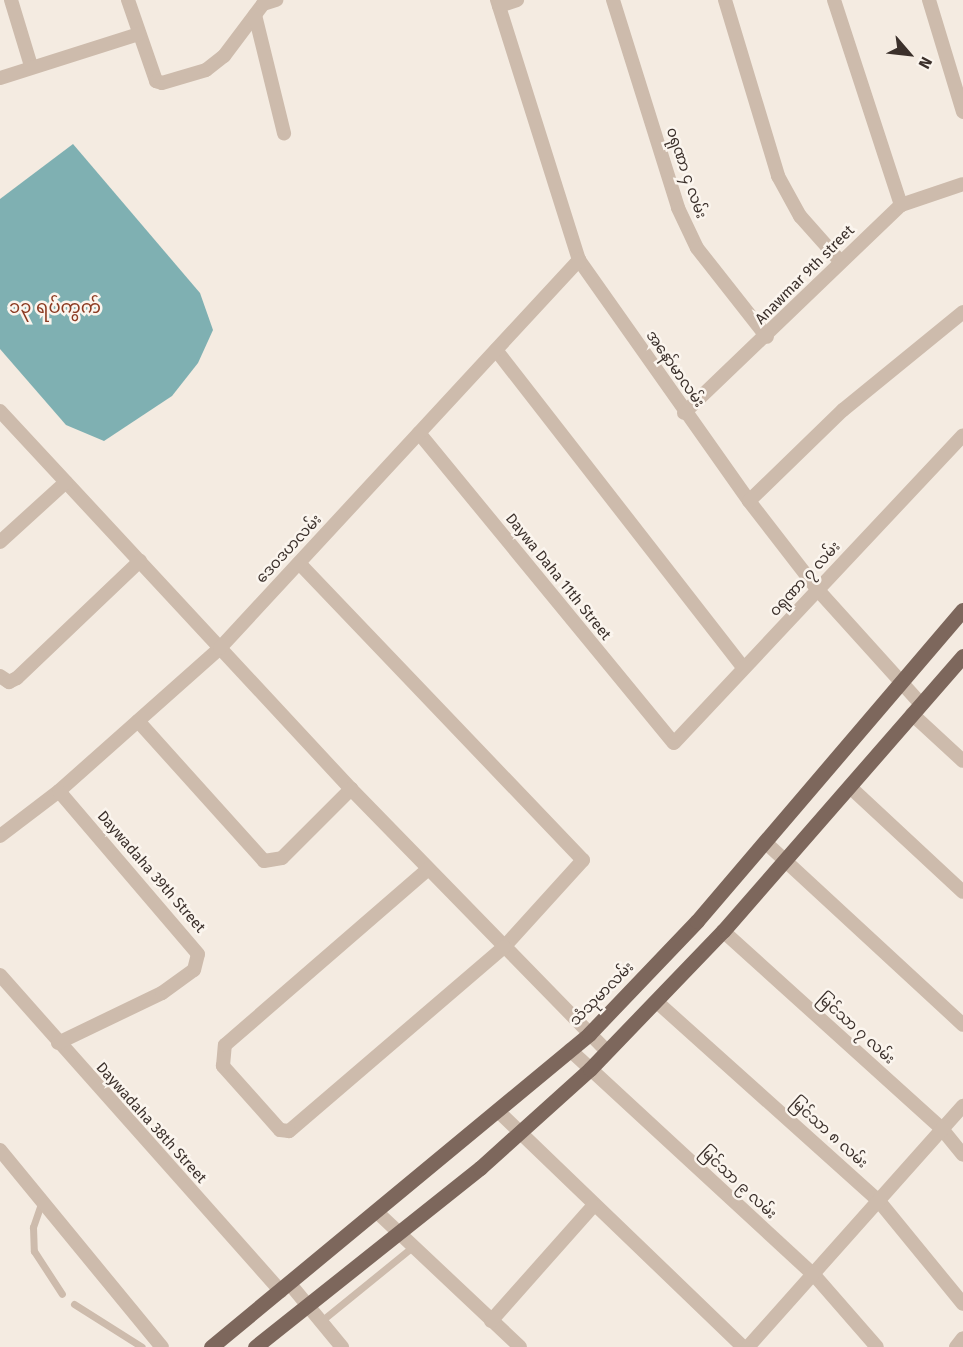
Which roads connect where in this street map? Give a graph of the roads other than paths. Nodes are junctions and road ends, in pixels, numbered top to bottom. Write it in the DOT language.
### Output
graph roads {
  1 [pos="11,0"];
  2 [pos="128,0"];
  3 [pos="517,0"];
  4 [pos="613,0"];
  5 [pos="725,0"];
  6 [pos="834,0"];
  7 [pos="930,0"];
  8 [pos="498,3"];
  9 [pos="264,5"];
  10 [pos="138,34"];
  11 [pos="31,66"];
  12 [pos="0,78"];
  13 [pos="963,112"];
  14 [pos="284,133"];
  15 [pos="963,184"];
  16 [pos="901,205"];
  17 [pos="579,260"];
  18 [pos="840,261"];
  19 [pos="963,312"];
  20 [pos="767,337"];
  21 [pos="496,350"];
  22 [pos="0,411"];
  23 [pos="684,413"];
  24 [pos="419,433"];
  25 [pos="963,435"];
  26 [pos="66,482"];
  27 [pos="749,501"];
  28 [pos="0,542"];
  29 [pos="140,561"];
  30 [pos="299,563"];
  31 [pos="818,589"];
  32 [pos="963,610"];
  33 [pos="220,648"];
  34 [pos="963,656"];
  35 [pos="744,668"];
  36 [pos="0,676"];
  37 [pos="901,682"];
  38 [pos="916,709"];
  39 [pos="138,721"];
  40 [pos="671,741"];
  41 [pos="963,761"];
  42 [pos="850,787"];
  43 [pos="351,789"];
  44 [pos="59,791"];
  45 [pos="3,830"];
  46 [pos="766,843"];
  47 [pos="784,863"];
  48 [pos="428,869"];
  49 [pos="963,892"];
  50 [pos="723,931"];
  51 [pos="504,946"];
  52 [pos="0,975"];
  53 [pos="657,1002"];
  54 [pos="963,1024"];
  55 [pos="589,1034"];
  56 [pos="58,1043"];
  57 [pos="570,1050"];
  58 [pos="607,1052"];
  59 [pos="590,1069"];
  60 [pos="963,1106"];
  61 [pos="500,1113"];
  62 [pos="942,1129"];
  63 [pos="517,1135"];
  64 [pos="0,1150"];
  65 [pos="963,1155"];
  66 [pos="878,1200"];
  67 [pos="42,1201"];
  68 [pos="593,1206"];
  69 [pos="378,1214"];
  70 [pos="397,1235"];
  71 [pos="411,1248"];
  72 [pos="815,1276"];
  73 [pos="286,1288"];
  74 [pos="62,1294"];
  75 [pos="74,1304"];
  76 [pos="963,1304"];
  77 [pos="306,1306"];
  78 [pos="320,1322"];
  79 [pos="491,1322"];
  80 [pos="963,1338"];
  81 [pos="142,1347"];
  82 [pos="162,1347"];
  83 [pos="211,1347"];
  84 [pos="255,1347"];
  85 [pos="342,1347"];
  86 [pos="520,1347"];
  87 [pos="743,1347"];
  88 [pos="748,1347"];
  89 [pos="878,1347"];
  90 [pos="956,1347"];
  1 -- 11 [label="street"];
  2 -- 10 [label="street"];
  3 -- 8 [label="street"];
  4 -- 20 [label="street, ၀ရုဏာ ၄ လမ်း"];
  5 -- 18 [label="street"];
  6 -- 16 [label="street"];
  7 -- 13 [label="street"];
  8 -- 17 [label="street, အနော်မာလမ်း"];
  9 -- 10 [label="street"];
  9 -- 14 [label="street"];
  10 -- 11 [label="street"];
  11 -- 12 [label="street"];
  15 -- 16 [label="street, Anawmar 9th street"];
  16 -- 18 [label="street, Anawmar 9th street"];
  17 -- 21 [label="street, ဒေဝဒဟလမ်း"];
  17 -- 23 [label="street, အနော်မာလမ်း"];
  18 -- 20 [label="street, Anawmar 9th street"];
  19 -- 27 [label="street"];
  20 -- 23 [label="street, Anawmar 9th street"];
  21 -- 24 [label="street, ဒေဝဒဟလမ်း"];
  21 -- 35 [label="street"];
  22 -- 26 [label="street"];
  23 -- 27 [label="street, အနော်မာလမ်း"];
  24 -- 30 [label="street, ဒေဝဒဟလမ်း"];
  24 -- 40 [label="street, Daywa Daha 11th Street"];
  25 -- 31 [label="street, ၀ရုဏာ ၇ လမ်း"];
  26 -- 28 [label="street"];
  26 -- 29 [label="street"];
  27 -- 31 [label="street, အနော်မာလမ်း"];
  29 -- 33 [label="street"];
  29 -- 36 [label="street"];
  30 -- 33 [label="street, ဒေဝဒဟလမ်း"];
  30 -- 51 [label="street"];
  31 -- 35 [label="street, ၀ရုဏာ ၇ လမ်း"];
  31 -- 37 [label="street, အနော်မာလမ်း"];
  32 -- 37 [label="main road, သံသုမာလမ်း"];
  33 -- 39 [label="street, ဒေဝဒဟလမ်း"];
  33 -- 43 [label="street"];
  34 -- 38 [label="main road"];
  35 -- 40 [label="street, ၀ရုဏာ ၇ လမ်း"];
  37 -- 38 [label="street, အနော်မာလမ်း"];
  37 -- 46 [label="main road, သံသုမာလမ်း"];
  38 -- 41 [label="street, အနော်မာလမ်း"];
  38 -- 42 [label="main road"];
  39 -- 43 [label="street"];
  39 -- 44 [label="street, ဒေဝဒဟလမ်း"];
  42 -- 47 [label="main road"];
  42 -- 49 [label="street"];
  43 -- 48 [label="street"];
  44 -- 45 [label="street, ဒေဝဒဟလမ်း"];
  44 -- 56 [label="street, Daywadaha 39th Street"];
  46 -- 47 [label="street"];
  46 -- 55 [label="main road, သံသုမာလမ်း"];
  47 -- 50 [label="main road"];
  47 -- 54 [label="street"];
  48 -- 51 [label="street"];
  48 -- 51 [label="street"];
  50 -- 53 [label="main road"];
  50 -- 62 [label="street, မြင်သာ ၇ လမ်း"];
  51 -- 55 [label="street"];
  52 -- 56 [label="street, Daywadaha 38th Street"];
  53 -- 58 [label="main road"];
  53 -- 66 [label="street, မြင်သာ ၈ လမ်း"];
  55 -- 57 [label="main road, သံသုမာလမ်း"];
  55 -- 58 [label="street"];
  56 -- 73 [label="street, Daywadaha 38th Street"];
  57 -- 59 [label="street, မြင်သာ ၉ လမ်း"];
  57 -- 61 [label="main road, သံသုမာလမ်း"];
  58 -- 59 [label="main road"];
  59 -- 63 [label="main road"];
  59 -- 72 [label="street, မြင်သာ ၉ လမ်း"];
  60 -- 62 [label="street"];
  61 -- 63 [label="street"];
  61 -- 69 [label="main road, သံသုမာလမ်း"];
  62 -- 65 [label="street, မြင်သာ ၇ လမ်း"];
  62 -- 66 [label="street"];
  63 -- 68 [label="street"];
  63 -- 70 [label="main road"];
  64 -- 67 [label="street"];
  66 -- 72 [label="street"];
  66 -- 76 [label="street, မြင်သာ ၈ လမ်း"];
  67 -- 74 [label="lane"];
  67 -- 82 [label="street"];
  68 -- 79 [label="street"];
  68 -- 87 [label="street"];
  69 -- 70 [label="street"];
  69 -- 73 [label="main road, သံသုမာလမ်း"];
  70 -- 71 [label="street"];
  70 -- 77 [label="main road"];
  71 -- 78 [label="lane"];
  71 -- 79 [label="street"];
  72 -- 88 [label="street"];
  72 -- 89 [label="street, မြင်သာ ၉ လမ်း"];
  73 -- 77 [label="street, Daywadaha 38th Street"];
  73 -- 83 [label="main road, သံသုမာလမ်း"];
  75 -- 81 [label="lane"];
  77 -- 78 [label="street, Daywadaha 38th Street"];
  77 -- 84 [label="main road"];
  78 -- 85 [label="street, Daywadaha 38th Street"];
  79 -- 86 [label="street"];
  80 -- 90 [label="street"];
}
